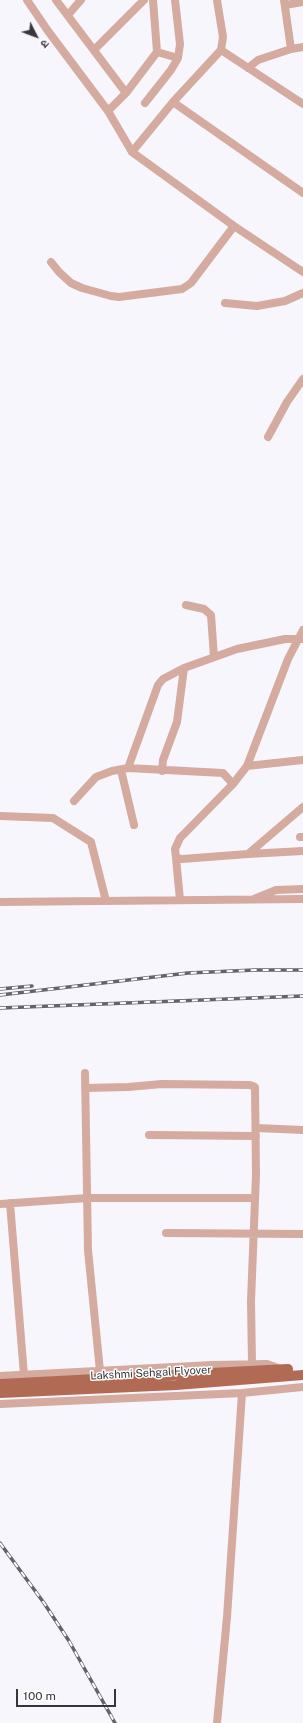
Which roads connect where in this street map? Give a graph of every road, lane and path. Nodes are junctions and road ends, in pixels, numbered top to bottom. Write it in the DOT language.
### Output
graph roads {
  1 [pos="27,0"];
  2 [pos="56,0"];
  3 [pos="81,0"];
  4 [pos="144,0"];
  5 [pos="153,0"];
  6 [pos="175,0"];
  7 [pos="217,0"];
  8 [pos="284,2"];
  9 [pos="303,2"];
  10 [pos="68,15"];
  11 [pos="303,47"];
  12 [pos="291,49"];
  13 [pos="94,50"];
  14 [pos="221,50"];
  15 [pos="157,52"];
  16 [pos="178,58"];
  17 [pos="248,68"];
  18 [pos="126,94"];
  19 [pos="173,102"];
  20 [pos="145,103"];
  21 [pos="303,104"];
  22 [pos="108,111"];
  23 [pos="132,152"];
  24 [pos="303,194"];
  25 [pos="234,226"];
  26 [pos="51,262"];
  27 [pos="302,268"];
  28 [pos="303,293"];
  29 [pos="226,303"];
  30 [pos="303,379"];
  31 [pos="268,437"];
  32 [pos="186,605"];
  33 [pos="303,630"];
  34 [pos="301,639"];
  35 [pos="214,657"];
  36 [pos="184,668"];
  37 [pos="303,760"];
  38 [pos="247,766"];
  39 [pos="125,769"];
  40 [pos="162,771"];
  41 [pos="233,784"];
  42 [pos="74,801"];
  43 [pos="303,807"];
  44 [pos="0,816"];
  45 [pos="134,825"];
  46 [pos="303,851"];
  47 [pos="248,854"];
  48 [pos="176,858"];
  49 [pos="303,889"];
  50 [pos="303,899"];
  51 [pos="180,900"];
  52 [pos="252,900"];
  53 [pos="106,901"];
  54 [pos="0,902"];
  55 [pos="85,1073"];
  56 [pos="85,1088"];
  57 [pos="303,1130"];
  58 [pos="256,1132"];
  59 [pos="149,1134"];
  60 [pos="87,1198"];
  61 [pos="255,1198"];
  62 [pos="0,1204"];
  63 [pos="10,1204"];
  64 [pos="166,1233"];
  65 [pos="254,1234"];
  66 [pos="303,1234"];
  67 [pos="303,1368"];
  68 [pos="100,1371"];
  69 [pos="258,1371"];
  70 [pos="24,1375"];
  71 [pos="303,1375"];
  72 [pos="0,1376"];
  73 [pos="0,1384"];
  74 [pos="303,1387"];
  75 [pos="0,1393"];
  76 [pos="242,1393"];
  77 [pos="0,1404"];
  78 [pos="217,1723"];
  1 -- 22 [label="street"];
  2 -- 10 [label="street"];
  3 -- 10 [label="street"];
  4 -- 13 [label="street"];
  5 -- 15 [label="street"];
  6 -- 16 [label="street"];
  7 -- 14 [label="street"];
  8 -- 9 [label="street"];
  8 -- 12 [label="street"];
  10 -- 13 [label="street"];
  11 -- 12 [label="street"];
  12 -- 17 [label="street"];
  13 -- 18 [label="street"];
  14 -- 17 [label="street"];
  14 -- 19 [label="street"];
  15 -- 16 [label="street"];
  15 -- 18 [label="street"];
  16 -- 20 [label="street"];
  17 -- 21 [label="street"];
  18 -- 22 [label="street"];
  19 -- 23 [label="street"];
  19 -- 24 [label="street"];
  22 -- 23 [label="street"];
  23 -- 25 [label="street"];
  25 -- 26 [label="street"];
  25 -- 27 [label="street"];
  28 -- 29 [label="street"];
  30 -- 31 [label="street"];
  32 -- 35 [label="street"];
  33 -- 34 [label="street"];
  34 -- 35 [label="street"];
  34 -- 38 [label="street"];
  35 -- 36 [label="street"];
  36 -- 39 [label="street"];
  36 -- 40 [label="street"];
  37 -- 38 [label="street"];
  38 -- 41 [label="street"];
  39 -- 40 [label="street"];
  39 -- 42 [label="street"];
  39 -- 45 [label="street"];
  40 -- 41 [label="street"];
  41 -- 48 [label="street"];
  43 -- 47 [label="street"];
  44 -- 53 [label="street"];
  46 -- 47 [label="street"];
  47 -- 48 [label="street"];
  48 -- 51 [label="street"];
  49 -- 52 [label="street"];
  50 -- 52 [label="street"];
  51 -- 52 [label="street"];
  51 -- 53 [label="street"];
  53 -- 54 [label="street"];
  55 -- 56 [label="street"];
  56 -- 58 [label="street"];
  56 -- 60 [label="street"];
  57 -- 58 [label="street"];
  58 -- 59 [label="street"];
  58 -- 61 [label="street"];
  60 -- 61 [label="street"];
  60 -- 63 [label="street"];
  60 -- 68 [label="street"];
  61 -- 65 [label="street"];
  62 -- 63 [label="street"];
  63 -- 70 [label="street"];
  64 -- 65 [label="street"];
  65 -- 66 [label="street"];
  65 -- 69 [label="street"];
  67 -- 69 [label="main road, Lakshmi Sehgal Flyover"];
  68 -- 69 [label="street"];
  68 -- 70 [label="street"];
  69 -- 71 [label="main road, Lakshmi Sehgal Flyover"];
  69 -- 73 [label="main road, Lakshmi Sehgal Flyover"];
  69 -- 75 [label="main road, Lakshmi Sehgal Flyover"];
  70 -- 72 [label="street"];
  74 -- 76 [label="street"];
  76 -- 77 [label="street"];
  76 -- 78 [label="street"];
}
